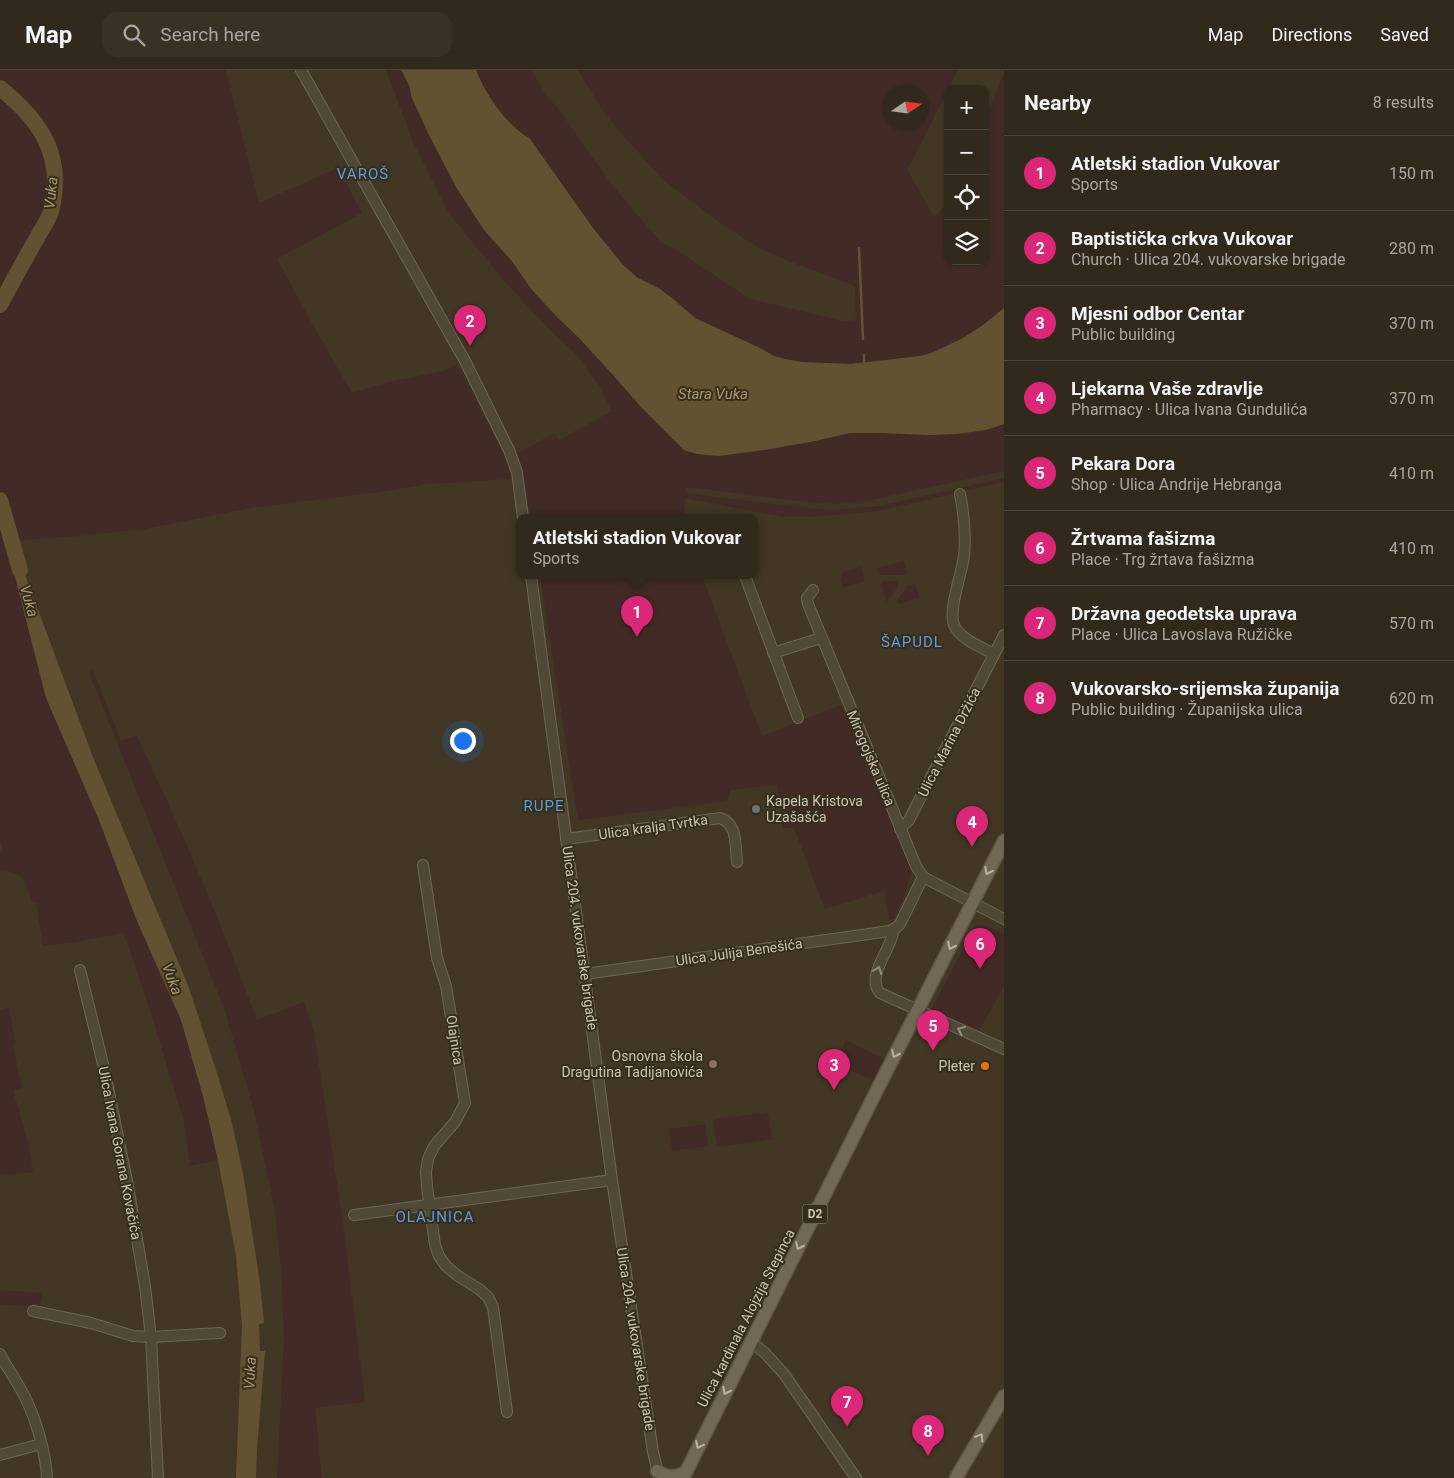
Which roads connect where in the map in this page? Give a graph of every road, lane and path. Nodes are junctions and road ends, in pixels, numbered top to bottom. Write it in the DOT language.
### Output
graph roads {
  1 [pos="301,70"];
  2 [pos="960,494"];
  3 [pos="522,514"];
  4 [pos="531,579"];
  5 [pos="746,579"];
  6 [pos="813,590"];
  7 [pos="1004,635"];
  8 [pos="821,638"];
  9 [pos="773,654"];
  10 [pos="994,654"];
  11 [pos="798,718"];
  12 [pos="900,829"];
  13 [pos="566,839"];
  14 [pos="1004,841"];
  15 [pos="738,862"];
  16 [pos="423,865"];
  17 [pos="923,877"];
  18 [pos="973,902"];
  19 [pos="1004,919"];
  20 [pos="894,929"];
  21 [pos="80,970"];
  22 [pos="585,974"];
  23 [pos="918,1010"];
  24 [pos="1004,1050"];
  25 [pos="612,1180"];
  26 [pos="428,1204"];
  27 [pos="354,1214"];
  28 [pos="33,1311"];
  29 [pos="220,1333"];
  30 [pos="151,1338"];
  31 [pos="751,1342"];
  32 [pos="0,1354"];
  33 [pos="3,1366"];
  34 [pos="1004,1396"];
  35 [pos="508,1412"];
  36 [pos="41,1444"];
  37 [pos="0,1455"];
  38 [pos="658,1474"];
  39 [pos="684,1475"];
  40 [pos="48,1478"];
  41 [pos="158,1478"];
  42 [pos="856,1478"];
  43 [pos="956,1478"];
  1 -- 3 [label="street"];
  2 -- 10 [label="street"];
  4 -- 13 [label="street, Ulica 204. vukovarske brigade"];
  5 -- 9 [label="street"];
  6 -- 8 [label="street, Mirogojska ulica"];
  7 -- 10 [label="street, Ulica Marina Držića"];
  8 -- 9 [label="street"];
  8 -- 12 [label="street, Mirogojska ulica"];
  9 -- 11 [label="street"];
  10 -- 12 [label="street, Ulica Marina Držića"];
  12 -- 17 [label="street, Mirogojska ulica"];
  13 -- 15 [label="street, Ulica kralja Tvrtka"];
  13 -- 22 [label="street, Ulica 204. vukovarske brigade"];
  14 -- 18 [label="main road, D2, one-way"];
  16 -- 26 [label="street, Olajnica"];
  17 -- 18 [label="street"];
  17 -- 20 [label="street"];
  18 -- 19 [label="street"];
  18 -- 23 [label="main road, D2, one-way"];
  20 -- 22 [label="street, Ulica Julija Benešića"];
  23 -- 20 [label="street, one-way"];
  21 -- 30 [label="street, Ulica Ivana Gorana Kovačića"];
  22 -- 25 [label="street, Ulica 204. vukovarske brigade"];
  24 -- 23 [label="street, one-way"];
  23 -- 31 [label="main road, Ulica kardinala Alojzija Stepinca / D2, one-way"];
  25 -- 26 [label="street"];
  25 -- 38 [label="street, Ulica 204. vukovarske brigade"];
  26 -- 27 [label="street"];
  26 -- 35 [label="street, Olajnica"];
  28 -- 30 [label="street"];
  29 -- 30 [label="street"];
  30 -- 41 [label="street, Ulica Ivana Gorana Kovačića"];
  31 -- 39 [label="main road, Ulica kardinala Alojzija Stepinca / D2, one-way"];
  31 -- 42 [label="street"];
  32 -- 33 [label="street"];
  33 -- 36 [label="street"];
  43 -- 34 [label="main road, one-way"];
  36 -- 37 [label="street"];
  36 -- 40 [label="street"];
  38 -- 39 [label="main road"];
}
